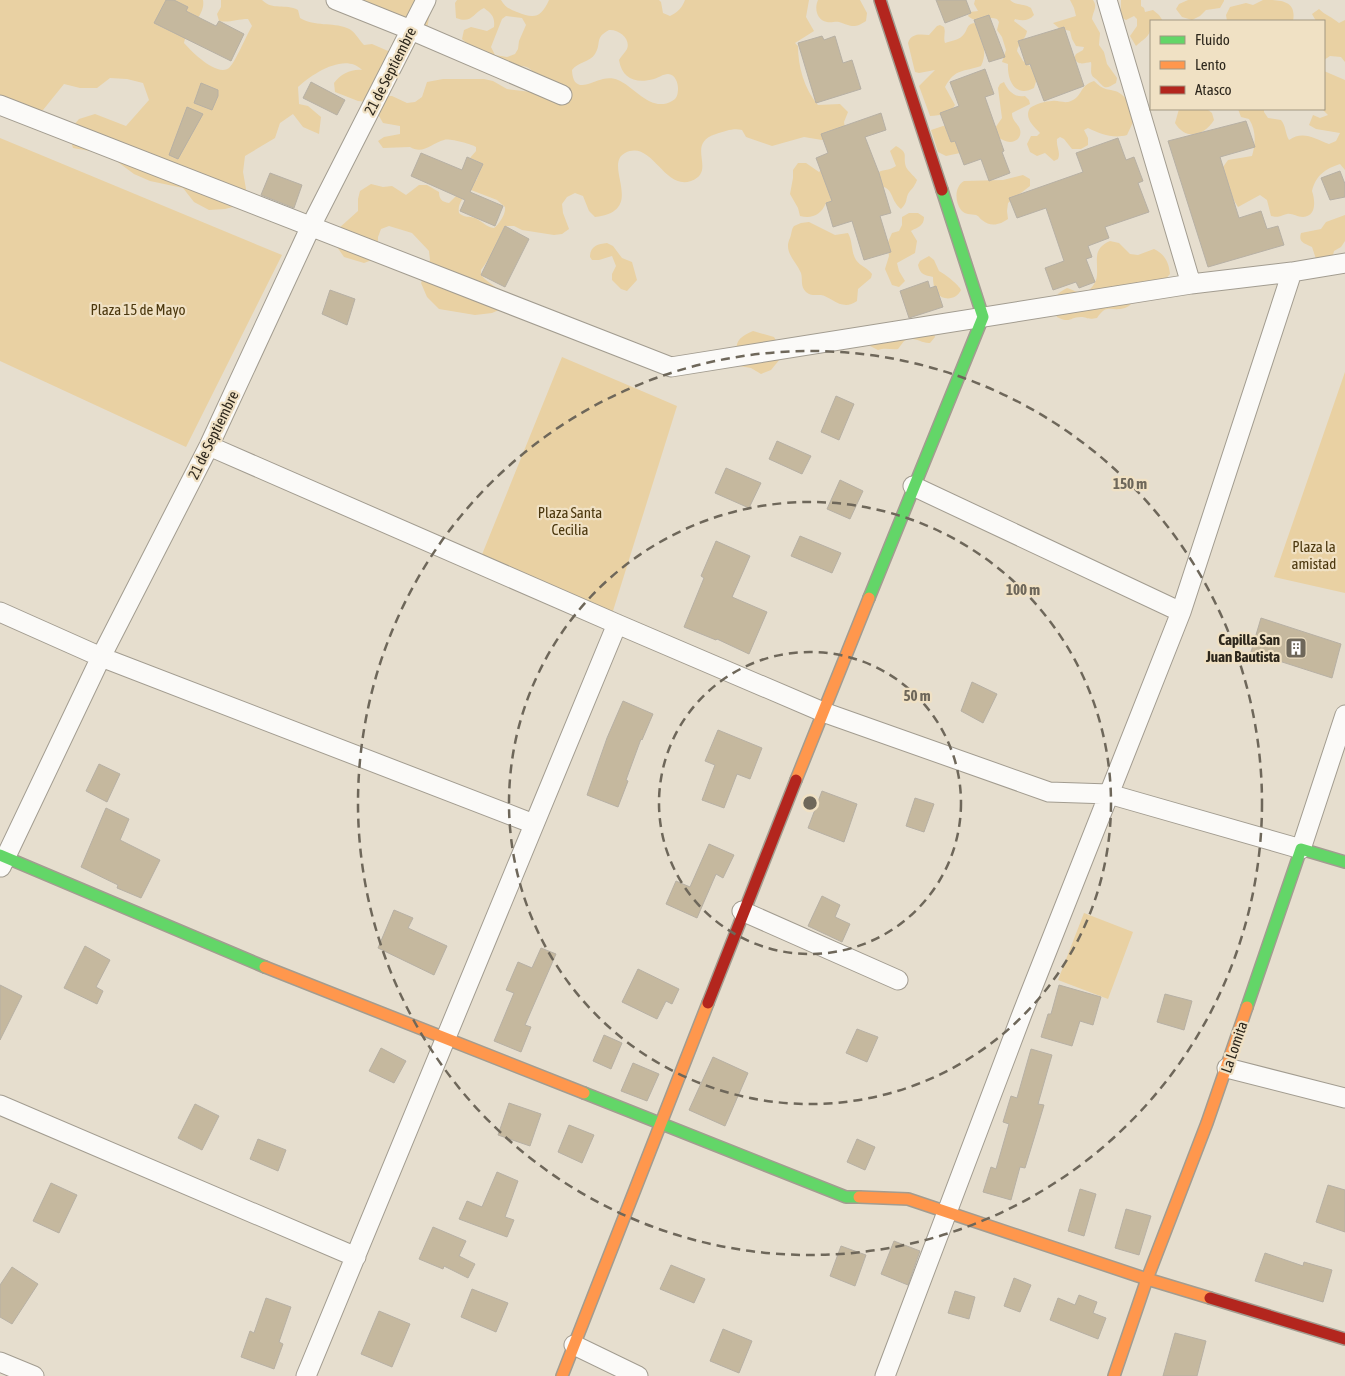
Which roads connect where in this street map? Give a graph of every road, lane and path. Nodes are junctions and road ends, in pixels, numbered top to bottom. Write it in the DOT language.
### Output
graph roads {
  1 [pos="336,0"];
  2 [pos="426,0"];
  3 [pos="880,0"];
  4 [pos="1107,0"];
  5 [pos="411,30"];
  6 [pos="562,95"];
  7 [pos="0,105"];
  8 [pos="311,226"];
  9 [pos="1345,263"];
  10 [pos="1292,272"];
  11 [pos="1191,284"];
  12 [pos="983,317"];
  13 [pos="209,446"];
  14 [pos="913,486"];
  15 [pos="0,612"];
  16 [pos="1181,612"];
  17 [pos="617,624"];
  18 [pos="100,657"];
  19 [pos="823,712"];
  20 [pos="1345,715"];
  21 [pos="1109,794"];
  22 [pos="534,824"];
  23 [pos="1301,849"];
  24 [pos="2,861"];
  25 [pos="1345,862"];
  26 [pos="742,912"];
  27 [pos="898,980"];
  28 [pos="446,1039"];
  29 [pos="1227,1068"];
  30 [pos="1345,1098"];
  31 [pos="0,1105"];
  32 [pos="660,1123"];
  33 [pos="946,1213"];
  34 [pos="356,1257"];
  35 [pos="1147,1279"];
  36 [pos="1345,1339"];
  37 [pos="574,1345"];
  38 [pos="0,1362"];
  39 [pos="34,1376"];
  40 [pos="306,1376"];
  41 [pos="562,1376"];
  42 [pos="638,1376"];
  43 [pos="885,1376"];
  44 [pos="1114,1376"];
  1 -- 5 [label="street"];
  2 -- 5 [label="street, 21 de Septiembre"];
  3 -- 12 [label="street"];
  4 -- 11 [label="street"];
  5 -- 6 [label="street"];
  5 -- 8 [label="street, 21 de Septiembre"];
  7 -- 8 [label="street"];
  8 -- 12 [label="street"];
  8 -- 13 [label="street, 21 de Septiembre"];
  9 -- 10 [label="street"];
  10 -- 11 [label="street"];
  10 -- 16 [label="street"];
  11 -- 12 [label="street"];
  12 -- 14 [label="street"];
  13 -- 17 [label="street"];
  13 -- 18 [label="street, 21 de Septiembre"];
  14 -- 16 [label="street"];
  14 -- 19 [label="street"];
  15 -- 18 [label="street"];
  16 -- 21 [label="street"];
  17 -- 19 [label="street"];
  17 -- 22 [label="street"];
  18 -- 22 [label="street"];
  18 -- 24 [label="street, 21 de Septiembre"];
  19 -- 21 [label="street"];
  19 -- 26 [label="street"];
  20 -- 23 [label="street, La Lomita"];
  21 -- 23 [label="street"];
  21 -- 33 [label="street"];
  22 -- 28 [label="street"];
  23 -- 25 [label="street"];
  23 -- 29 [label="street, La Lomita"];
  24 -- 28 [label="street"];
  26 -- 27 [label="street"];
  26 -- 32 [label="street"];
  28 -- 32 [label="street"];
  28 -- 34 [label="street"];
  29 -- 30 [label="street"];
  29 -- 35 [label="street, La Lomita"];
  31 -- 34 [label="street"];
  32 -- 33 [label="street"];
  32 -- 37 [label="street"];
  33 -- 35 [label="street"];
  33 -- 43 [label="street"];
  34 -- 40 [label="street"];
  35 -- 36 [label="street"];
  35 -- 44 [label="street, La Lomita"];
  37 -- 41 [label="street"];
  37 -- 42 [label="street"];
  38 -- 39 [label="street"];
}
